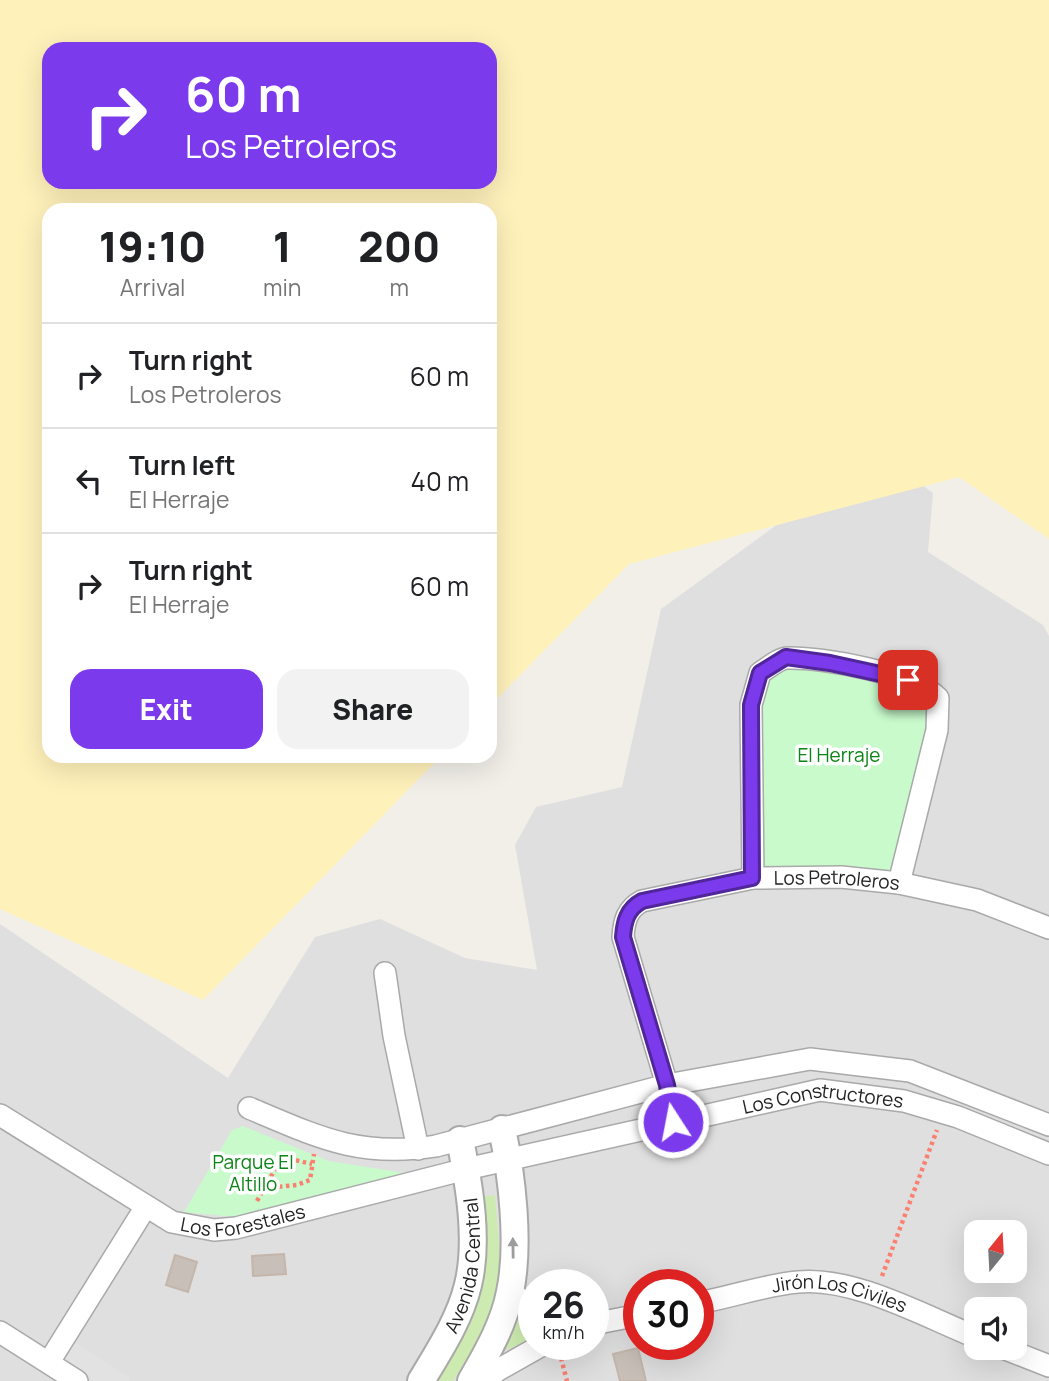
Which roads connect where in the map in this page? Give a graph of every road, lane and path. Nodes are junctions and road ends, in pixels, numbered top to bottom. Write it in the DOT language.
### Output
graph roads {
  1 [pos="752,878"];
  2 [pos="899,883"];
  3 [pos="1049,928"];
  4 [pos="385,973"];
  5 [pos="667,1085"];
  6 [pos="249,1108"];
  7 [pos="944,1113"];
  8 [pos="0,1115"];
  9 [pos="673,1122"];
  10 [pos="1049,1125"];
  11 [pos="502,1129"];
  12 [pos="318,1137"];
  13 [pos="460,1140"];
  14 [pos="418,1149"];
  15 [pos="1049,1154"];
  16 [pos="509,1159"];
  17 [pos="312,1164"];
  18 [pos="466,1169"];
  19 [pos="265,1188"];
  20 [pos="145,1208"];
  21 [pos="242,1226"];
  22 [pos="510,1291"];
  23 [pos="874,1296"];
  24 [pos="518,1298"];
  25 [pos="714,1301"];
  26 [pos="0,1332"];
  27 [pos="964,1332"];
  28 [pos="1027,1357"];
  29 [pos="525,1360"];
  30 [pos="557,1360"];
  31 [pos="49,1362"];
  32 [pos="1049,1366"];
  33 [pos="77,1381"];
  34 [pos="421,1381"];
  35 [pos="471,1381"];
  36 [pos="484,1381"];
  37 [pos="568,1381"];
  1 -- 2 [label="street, Los Petroleros"];
  1 -- 2 [label="street"];
  1 -- 5 [label="street, Los Petroleros"];
  2 -- 3 [label="street, Los Petroleros"];
  4 -- 14 [label="street"];
  5 -- 9 [label="street"];
  5 -- 10 [label="street"];
  5 -- 11 [label="street"];
  6 -- 12 [label="street"];
  7 -- 9 [label="street, Los Constructores"];
  7 -- 15 [label="street, Los Constructores"];
  7 -- 23 [label="path"];
  8 -- 20 [label="street, Los Forestales"];
  9 -- 16 [label="street, Los Constructores"];
  11 -- 13 [label="street"];
  11 -- 16 [label="street"];
  12 -- 14 [label="street"];
  12 -- 17 [label="path"];
  13 -- 14 [label="street"];
  13 -- 18 [label="street, Avenida Central"];
  16 -- 18 [label="street, Los Forestales"];
  22 -- 16 [label="street, one-way"];
  17 -- 19 [label="path"];
  17 -- 19 [label="path"];
  18 -- 21 [label="street, Los Forestales"];
  18 -- 34 [label="street, Avenida Central"];
  19 -- 21 [label="path"];
  20 -- 21 [label="street, Los Forestales"];
  20 -- 31 [label="street"];
  22 -- 24 [label="street"];
  22 -- 35 [label="street"];
  23 -- 25 [label="street, Jirón Los Civiles"];
  23 -- 27 [label="street, Jirón Los Civiles"];
  26 -- 31 [label="street"];
  28 -- 32 [label="street"];
  29 -- 36 [label="street"];
  30 -- 37 [label="path"];
  31 -- 33 [label="street"];
}
